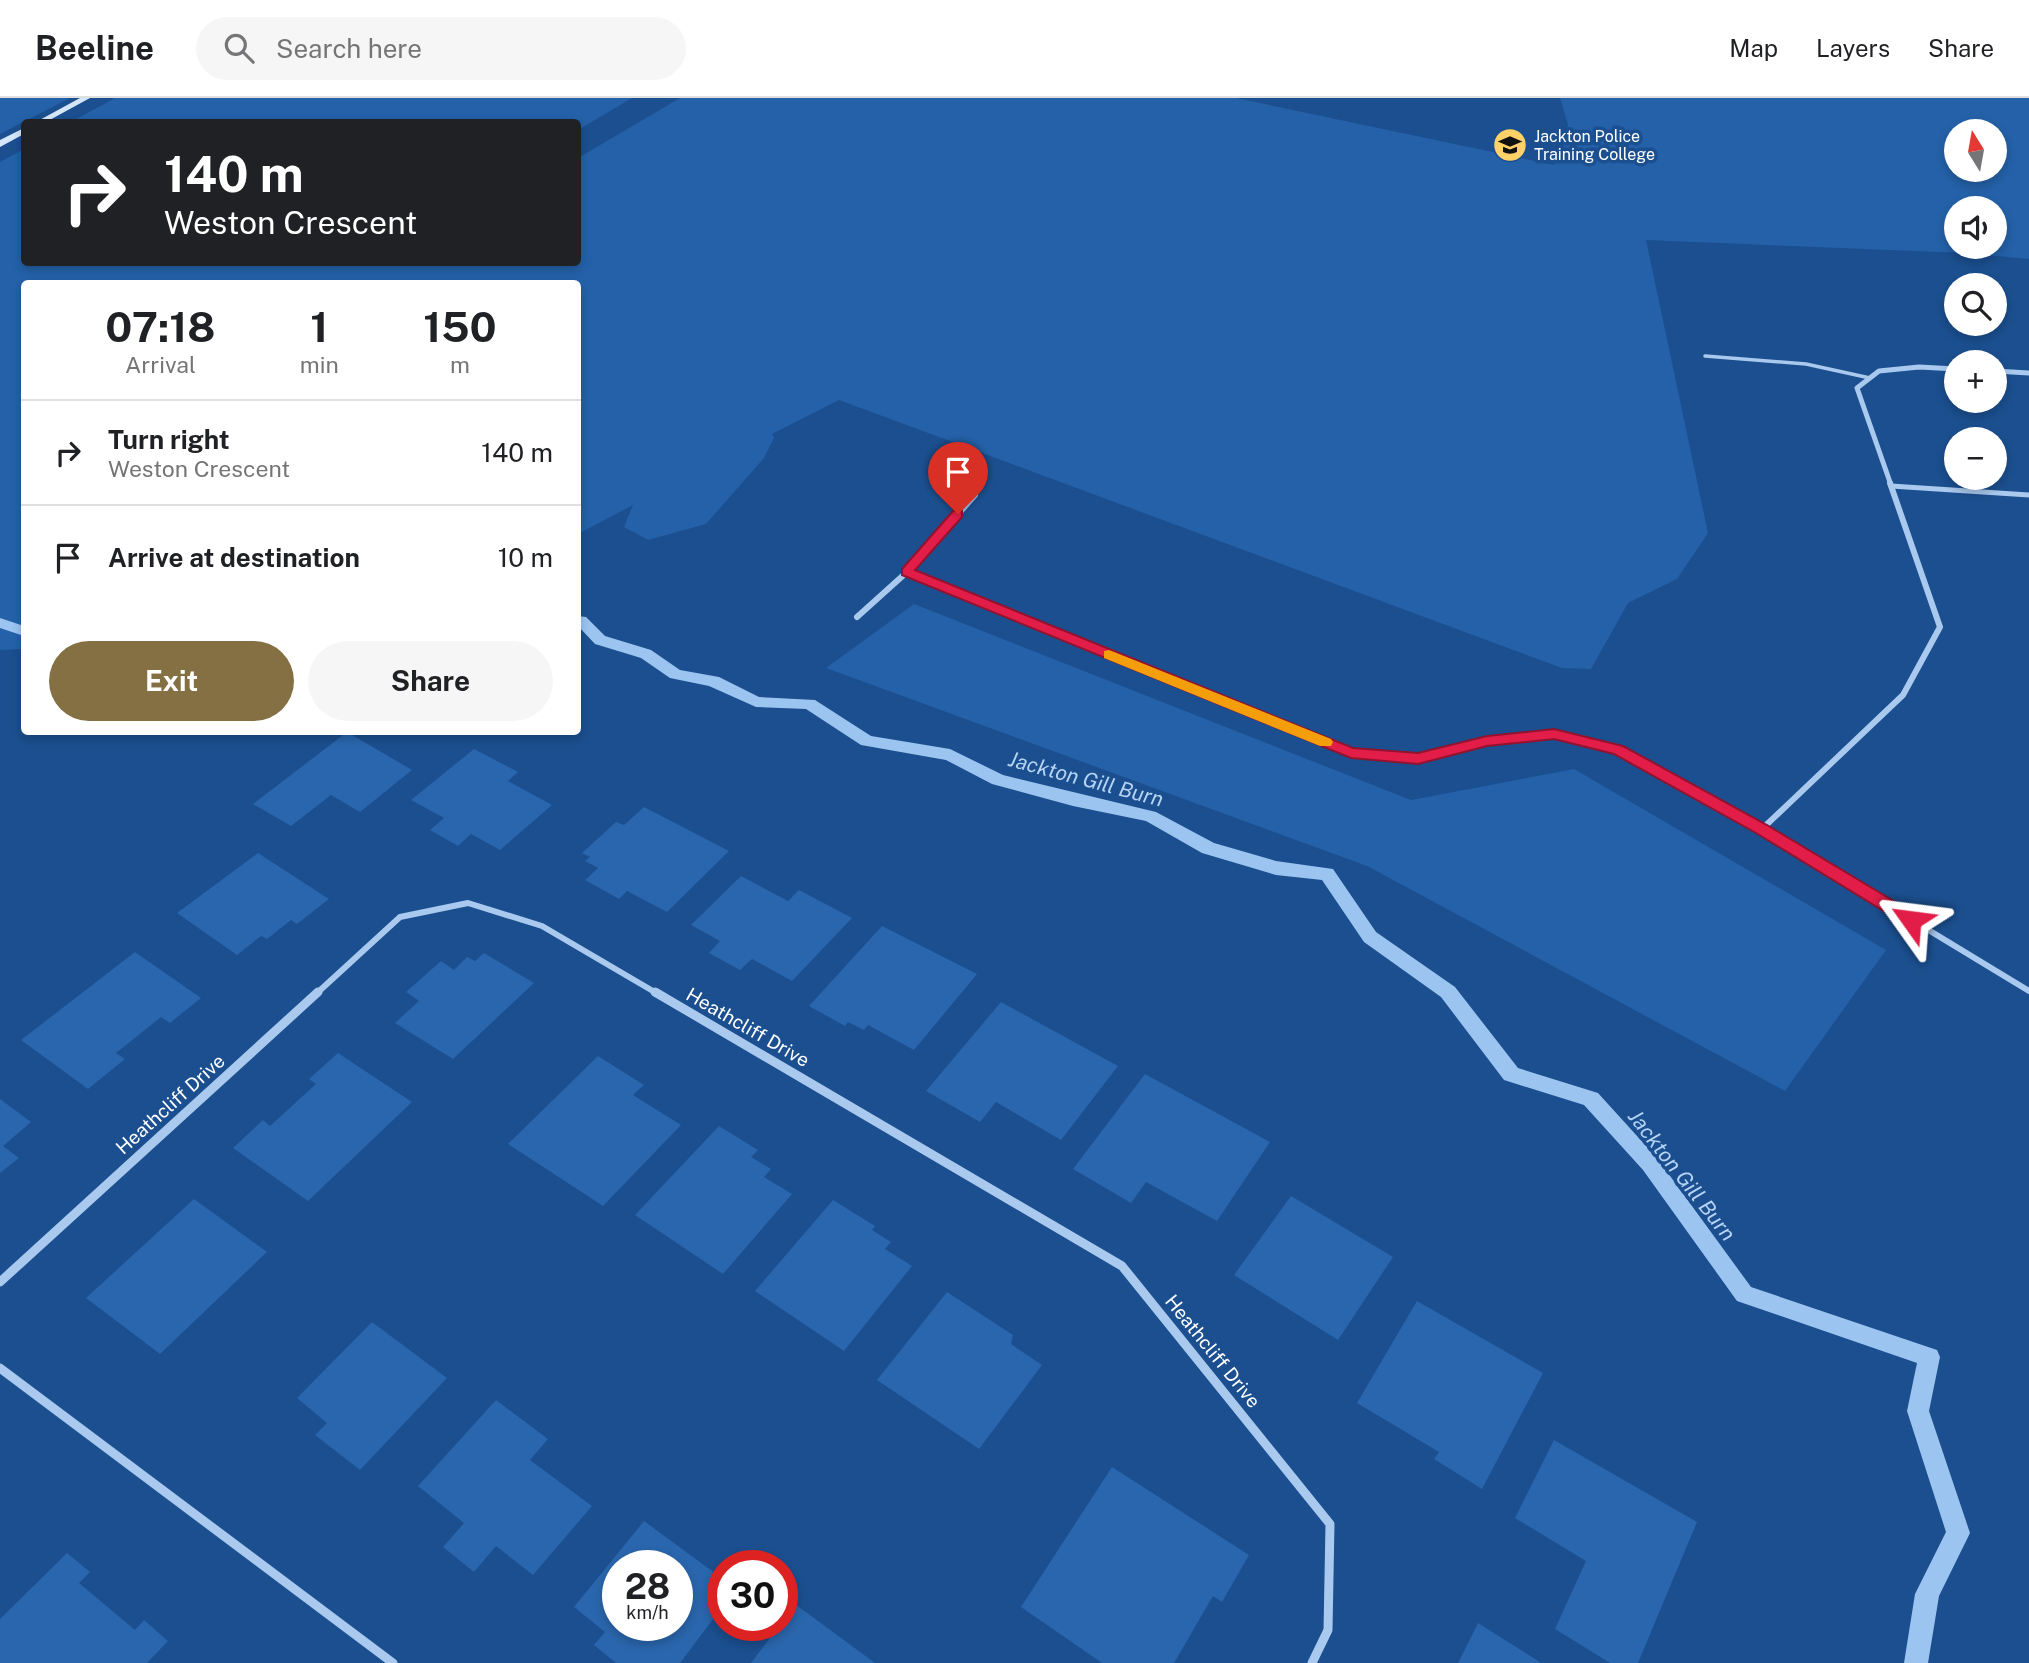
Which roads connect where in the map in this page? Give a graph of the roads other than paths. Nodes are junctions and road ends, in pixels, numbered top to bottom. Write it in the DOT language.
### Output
graph roads {
  1 [pos="86,98"];
  2 [pos="46,119"];
  3 [pos="21,133"];
  4 [pos="0,144"];
  5 [pos="1705,356"];
  6 [pos="1944,368"];
  7 [pos="2007,372"];
  8 [pos="2029,373"];
  9 [pos="1870,378"];
  10 [pos="1891,486"];
  11 [pos="975,495"];
  12 [pos="2029,495"];
  13 [pos="907,572"];
  14 [pos="857,617"];
  15 [pos="1762,829"];
  16 [pos="2029,991"];
  17 [pos="0,1282"];
  18 [pos="0,1368"];
  19 [pos="393,1663"];
  20 [pos="1312,1663"];
  1 -- 2 [label="main road"];
  3 -- 4 [label="main road"];
  5 -- 9 [label="lane"];
  6 -- 9 [label="street"];
  7 -- 8 [label="street"];
  9 -- 10 [label="street"];
  10 -- 12 [label="lane"];
  10 -- 15 [label="street"];
  11 -- 13 [label="street"];
  13 -- 14 [label="street"];
  13 -- 15 [label="street"];
  15 -- 16 [label="street"];
  17 -- 20 [label="street, Heathcliff Drive"];
  18 -- 19 [label="street"];
}
